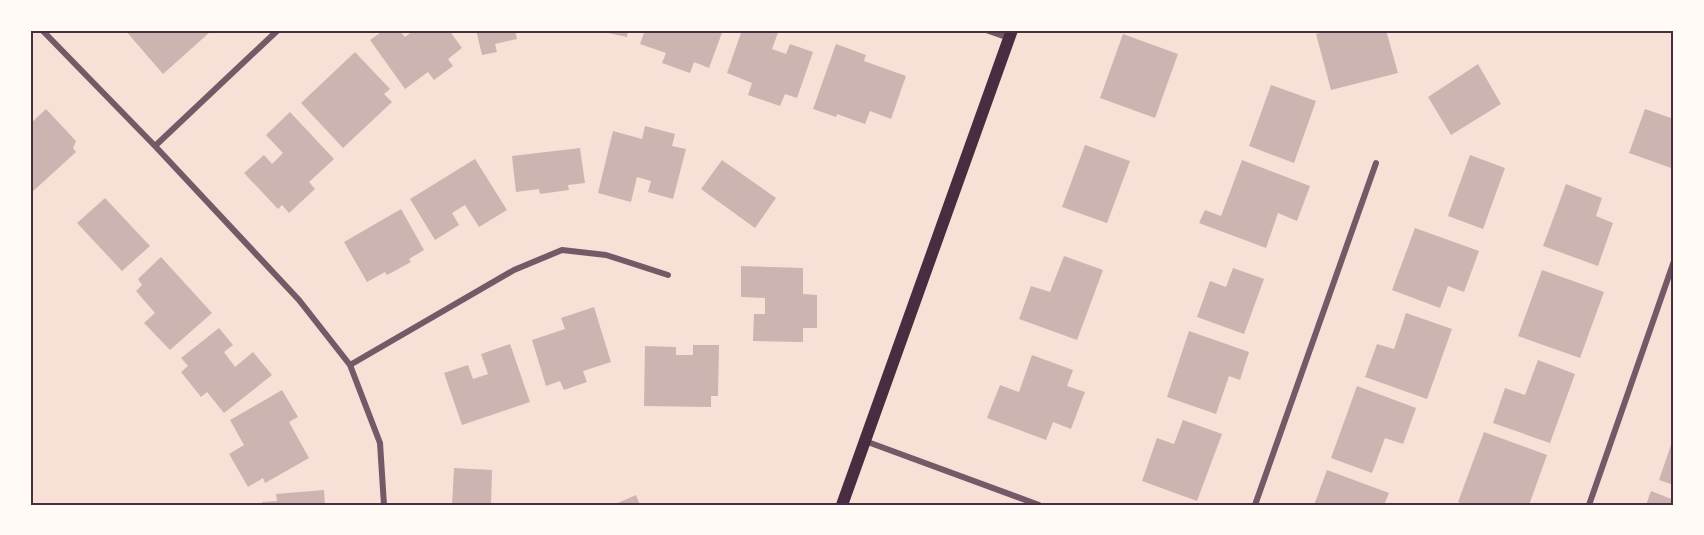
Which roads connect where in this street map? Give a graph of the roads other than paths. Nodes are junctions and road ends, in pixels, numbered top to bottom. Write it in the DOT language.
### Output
graph roads {
  1 [pos="42,30"];
  2 [pos="278,30"];
  3 [pos="986,30"];
  4 [pos="1011,34"];
  5 [pos="155,146"];
  6 [pos="1376,163"];
  7 [pos="1674,261"];
  8 [pos="668,275"];
  9 [pos="350,365"];
  10 [pos="865,440"];
  11 [pos="384,505"];
  12 [pos="842,505"];
  13 [pos="1039,505"];
  14 [pos="1255,505"];
  15 [pos="1589,505"];
  1 -- 5 [label="street"];
  2 -- 5 [label="street"];
  3 -- 4 [label="street"];
  4 -- 10 [label="main road"];
  5 -- 9 [label="street"];
  6 -- 14 [label="street"];
  7 -- 15 [label="street"];
  8 -- 9 [label="street"];
  9 -- 11 [label="street"];
  10 -- 12 [label="main road"];
  10 -- 13 [label="street"];
}
